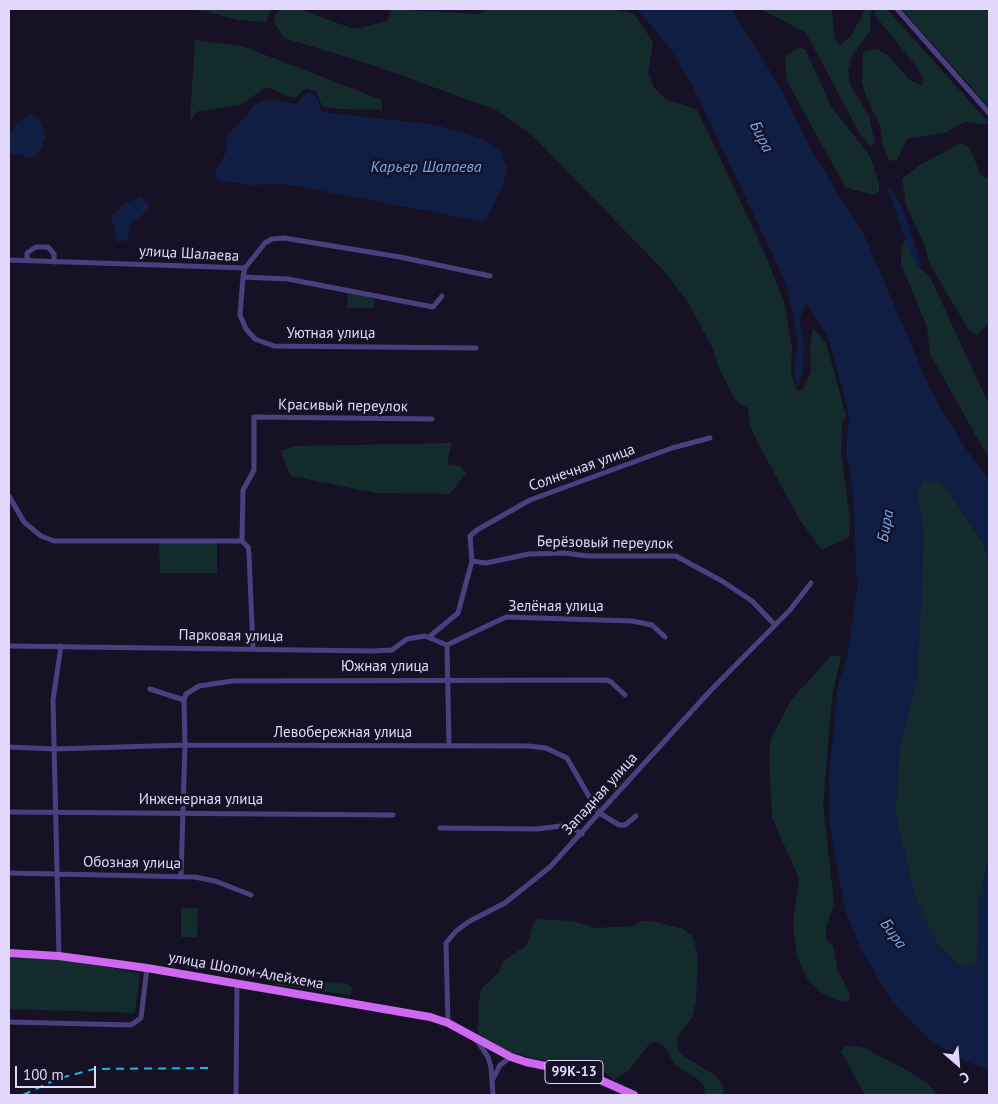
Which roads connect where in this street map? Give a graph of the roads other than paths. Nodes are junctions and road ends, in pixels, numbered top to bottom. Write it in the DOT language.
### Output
graph roads {
  1 [pos="897,9"];
  2 [pos="989,113"];
  3 [pos="9,260"];
  4 [pos="26,260"];
  5 [pos="54,262"];
  6 [pos="245,268"];
  7 [pos="490,276"];
  8 [pos="243,277"];
  9 [pos="442,296"];
  10 [pos="476,348"];
  11 [pos="432,419"];
  12 [pos="710,438"];
  13 [pos="9,496"];
  14 [pos="242,541"];
  15 [pos="472,561"];
  16 [pos="812,583"];
  17 [pos="775,625"];
  18 [pos="429,637"];
  19 [pos="665,637"];
  20 [pos="447,645"];
  21 [pos="9,646"];
  22 [pos="61,646"];
  23 [pos="253,649"];
  24 [pos="450,680"];
  25 [pos="150,689"];
  26 [pos="625,695"];
  27 [pos="184,700"];
  28 [pos="185,746"];
  29 [pos="449,746"];
  30 [pos="9,747"];
  31 [pos="55,749"];
  32 [pos="9,812"];
  33 [pos="56,812"];
  34 [pos="598,812"];
  35 [pos="184,813"];
  36 [pos="393,815"];
  37 [pos="636,816"];
  38 [pos="440,828"];
  39 [pos="582,834"];
  40 [pos="9,873"];
  41 [pos="56,874"];
  42 [pos="181,877"];
  43 [pos="251,895"];
  44 [pos="9,953"];
  45 [pos="59,956"];
  46 [pos="147,968"];
  47 [pos="236,983"];
  48 [pos="9,1022"];
  49 [pos="448,1023"];
  50 [pos="474,1036"];
  51 [pos="511,1057"];
  52 [pos="493,1080"];
  53 [pos="629,1094"];
  54 [pos="236,1095"];
  55 [pos="493,1095"];
  1 -- 2 [label="street"];
  3 -- 4 [label="street, улица Шалаева"];
  4 -- 5 [label="street, улица Шалаева"];
  4 -- 5 [label="street"];
  5 -- 6 [label="street, улица Шалаева"];
  6 -- 7 [label="street"];
  6 -- 8 [label="street, улица Шалаева"];
  8 -- 9 [label="street, улица Шалаева"];
  8 -- 10 [label="street, Уютная улица"];
  11 -- 14 [label="street, Красивый переулок"];
  12 -- 15 [label="street, Солнечная улица"];
  13 -- 14 [label="street"];
  14 -- 23 [label="street"];
  15 -- 17 [label="street, Берёзовый переулок"];
  15 -- 18 [label="street"];
  16 -- 17 [label="street, Западная улица"];
  17 -- 34 [label="street, Западная улица"];
  18 -- 20 [label="street"];
  18 -- 23 [label="street, Парковая улица"];
  19 -- 20 [label="street, Зелёная улица"];
  20 -- 24 [label="street"];
  21 -- 22 [label="street, Парковая улица"];
  22 -- 23 [label="street, Парковая улица"];
  22 -- 31 [label="street"];
  24 -- 26 [label="street, Южная улица"];
  24 -- 27 [label="street, Южная улица"];
  24 -- 29 [label="street"];
  25 -- 27 [label="street"];
  27 -- 28 [label="street"];
  28 -- 29 [label="street, Левобережная улица"];
  28 -- 31 [label="street, Левобережная улица"];
  28 -- 35 [label="street"];
  29 -- 34 [label="street, Левобережная улица"];
  30 -- 31 [label="street, Левобережная улица"];
  31 -- 33 [label="street"];
  32 -- 33 [label="street, Инженерная улица"];
  33 -- 35 [label="street, Инженерная улица"];
  33 -- 41 [label="street"];
  34 -- 37 [label="street"];
  34 -- 39 [label="street, Западная улица"];
  35 -- 36 [label="street, Инженерная улица"];
  35 -- 42 [label="street"];
  38 -- 39 [label="street"];
  39 -- 49 [label="street, Западная улица"];
  40 -- 41 [label="street, Обозная улица"];
  41 -- 42 [label="street, Обозная улица"];
  41 -- 45 [label="street"];
  42 -- 43 [label="street, Обозная улица"];
  44 -- 45 [label="main road, улица Шолом-Алейхема"];
  45 -- 46 [label="main road, улица Шолом-Алейхема"];
  46 -- 47 [label="main road, улица Шолом-Алейхема"];
  46 -- 48 [label="street"];
  47 -- 49 [label="main road, улица Шолом-Алейхема"];
  47 -- 54 [label="street"];
  49 -- 50 [label="main road, улица Шолом-Алейхема"];
  50 -- 51 [label="main road, 99К-13"];
  50 -- 52 [label="street"];
  51 -- 52 [label="street"];
  51 -- 53 [label="main road, 99К-13"];
  52 -- 55 [label="street"];
}
